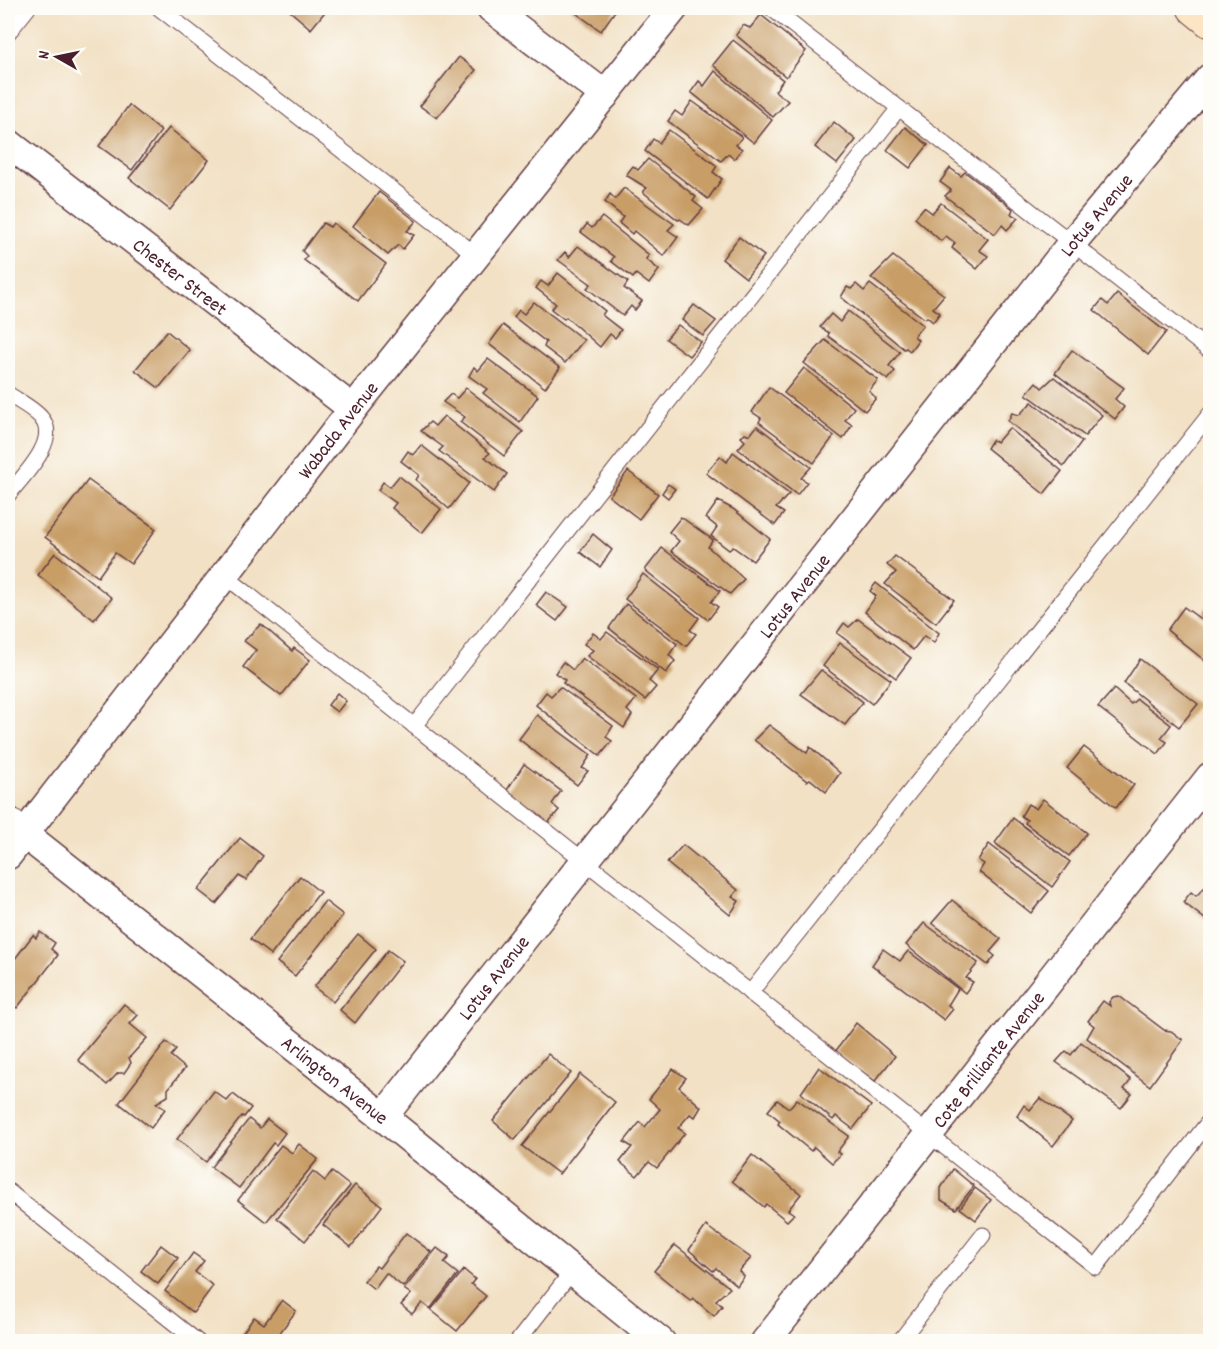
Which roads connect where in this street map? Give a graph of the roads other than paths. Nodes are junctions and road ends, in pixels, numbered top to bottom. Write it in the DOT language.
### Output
graph roads {
  1 [pos="28,8"];
  2 [pos="159,8"];
  3 [pos="491,8"];
  4 [pos="674,8"];
  5 [pos="771,8"];
  6 [pos="1194,8"];
  7 [pos="1210,21"];
  8 [pos="8,33"];
  9 [pos="1210,78"];
  10 [pos="604,95"];
  11 [pos="899,108"];
  12 [pos="8,143"];
  13 [pos="1071,244"];
  14 [pos="476,255"];
  15 [pos="1210,351"];
  16 [pos="8,394"];
  17 [pos="352,409"];
  18 [pos="1210,414"];
  19 [pos="8,495"];
  20 [pos="224,575"];
  21 [pos="414,726"];
  22 [pos="1210,777"];
  23 [pos="13,837"];
  24 [pos="586,863"];
  25 [pos="750,993"];
  26 [pos="383,1117"];
  27 [pos="1210,1120"];
  28 [pos="928,1134"];
  29 [pos="8,1191"];
  30 [pos="983,1235"];
  31 [pos="573,1270"];
  32 [pos="198,1341"];
  33 [pos="517,1341"];
  34 [pos="661,1341"];
  35 [pos="765,1341"];
  36 [pos="898,1341"];
  1 -- 8 [label="lane"];
  2 -- 14 [label="lane"];
  3 -- 10 [label="street"];
  4 -- 10 [label="street, Wabada Avenue"];
  5 -- 11 [label="lane"];
  6 -- 7 [label="main road"];
  9 -- 13 [label="street, Lotus Avenue"];
  10 -- 14 [label="street, Wabada Avenue"];
  11 -- 13 [label="lane"];
  11 -- 21 [label="lane"];
  12 -- 17 [label="street, Chester Street"];
  13 -- 15 [label="lane"];
  13 -- 24 [label="street, Lotus Avenue"];
  14 -- 17 [label="street, Wabada Avenue"];
  16 -- 19 [label="lane"];
  17 -- 20 [label="street, Wabada Avenue"];
  18 -- 25 [label="lane"];
  20 -- 21 [label="lane"];
  20 -- 23 [label="street, Wabada Avenue"];
  21 -- 24 [label="lane"];
  22 -- 28 [label="street, Cote Brilliante Avenue"];
  23 -- 26 [label="street, Arlington Avenue"];
  24 -- 25 [label="lane"];
  24 -- 26 [label="street, Lotus Avenue"];
  25 -- 28 [label="lane"];
  26 -- 31 [label="street, Arlington Avenue"];
  27 -- 28 [label="lane"];
  28 -- 35 [label="street, Cote Brilliante Avenue"];
  29 -- 32 [label="lane"];
  30 -- 36 [label="lane"];
  31 -- 33 [label="lane"];
  31 -- 34 [label="street, Arlington Avenue"];
}
